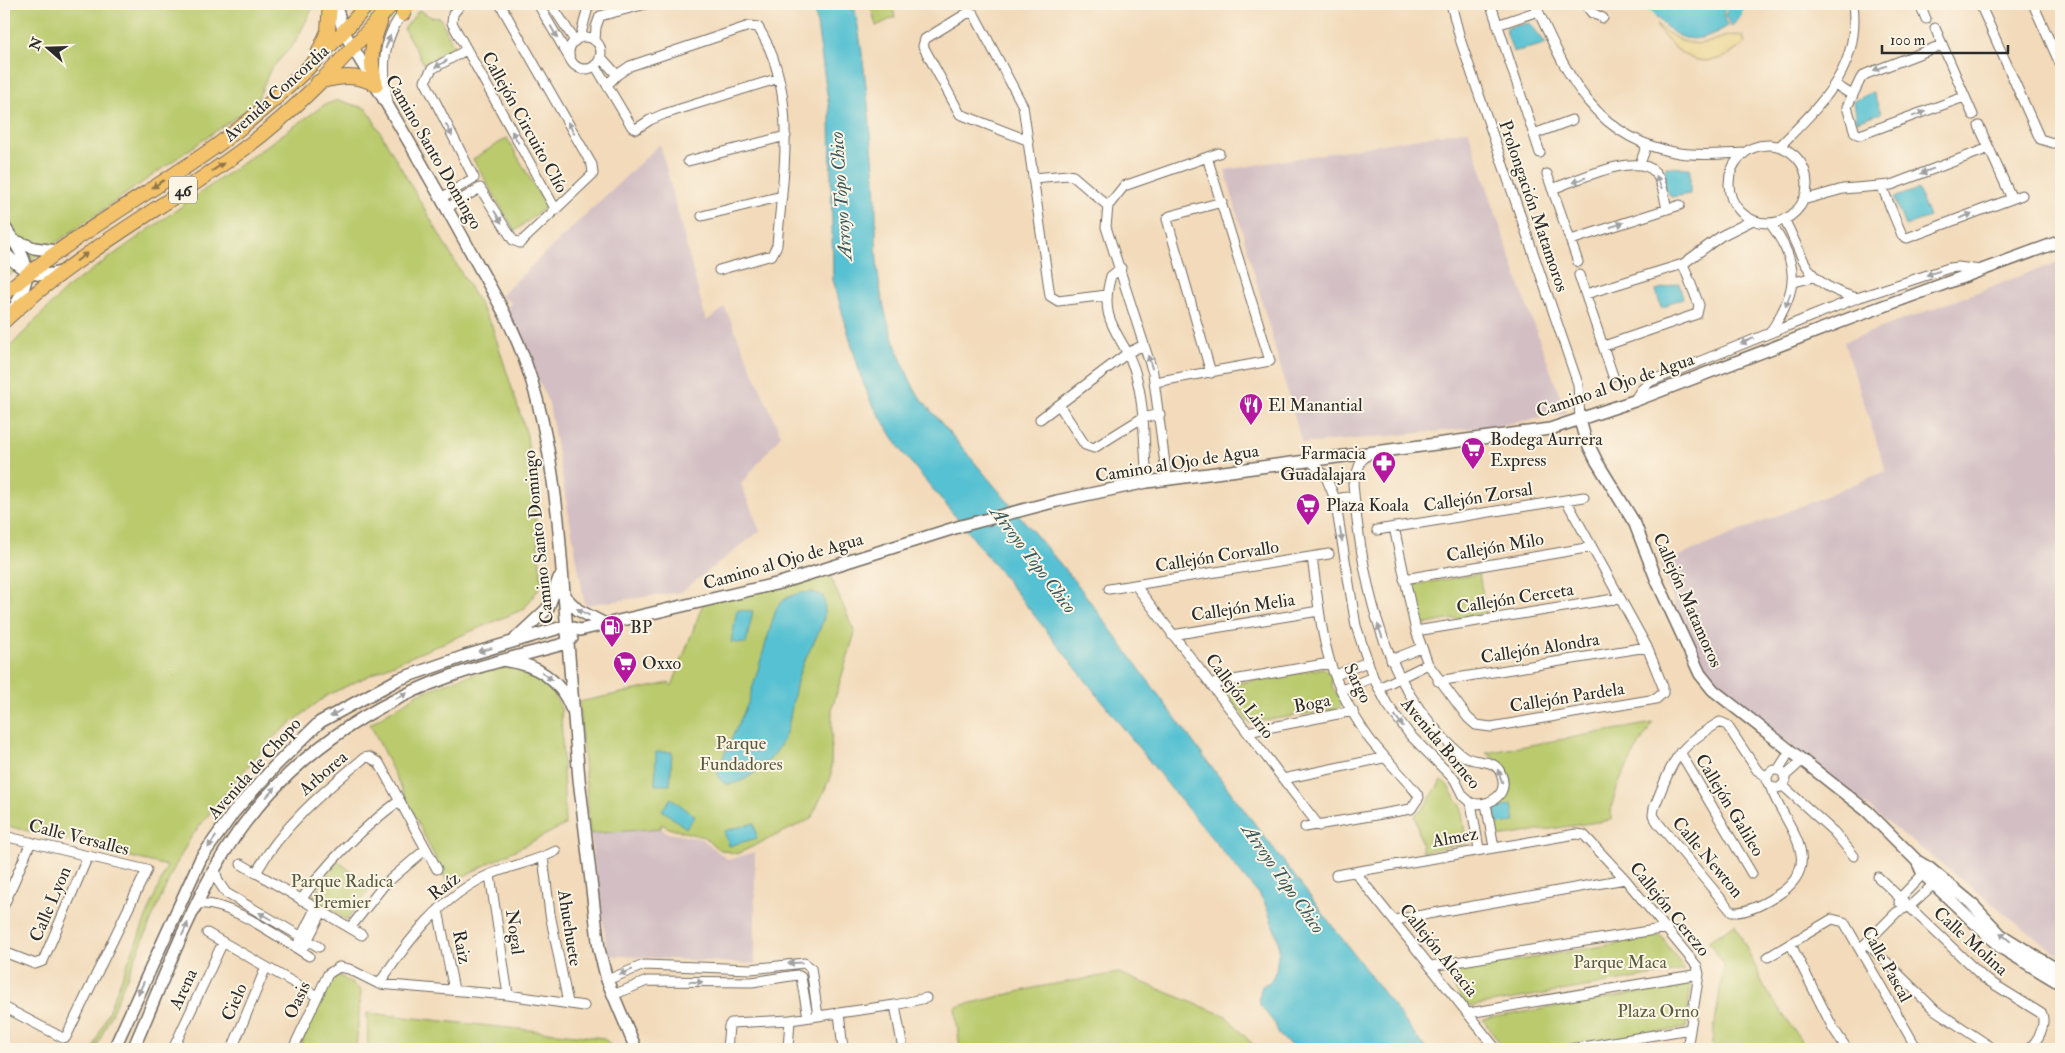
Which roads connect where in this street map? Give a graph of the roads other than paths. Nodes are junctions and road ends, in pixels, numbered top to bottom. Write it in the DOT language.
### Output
graph roads {
  1 [pos="330,4"];
  2 [pos="335,4"];
  3 [pos="368,4"];
  4 [pos="461,4"];
  5 [pos="500,4"];
  6 [pos="538,4"];
  7 [pos="551,4"];
  8 [pos="646,4"];
  9 [pos="1450,4"];
  10 [pos="1585,4"];
  11 [pos="1853,4"];
  12 [pos="1920,4"];
  13 [pos="1980,4"];
  14 [pos="2033,4"];
  15 [pos="588,5"];
  16 [pos="1491,5"];
  17 [pos="384,7"];
  18 [pos="407,7"];
  19 [pos="1537,8"];
  20 [pos="600,16"];
  21 [pos="1603,18"];
  22 [pos="1926,19"];
  23 [pos="1497,25"];
  24 [pos="1935,28"];
  25 [pos="349,40"];
  26 [pos="578,40"];
  27 [pos="595,40"];
  28 [pos="1942,45"];
  29 [pos="466,50"];
  30 [pos="600,56"];
  31 [pos="570,59"];
  32 [pos="595,65"];
  33 [pos="2061,66"];
  34 [pos="308,70"];
  35 [pos="617,75"];
  36 [pos="779,78"];
  37 [pos="317,82"];
  38 [pos="608,84"];
  39 [pos="1836,84"];
  40 [pos="376,85"];
  41 [pos="1852,95"];
  42 [pos="303,96"];
  43 [pos="1964,97"];
  44 [pos="388,108"];
  45 [pos="1973,115"];
  46 [pos="1572,120"];
  47 [pos="1979,126"];
  48 [pos="1534,134"];
  49 [pos="786,136"];
  50 [pos="1027,140"];
  51 [pos="2061,140"];
  52 [pos="1647,144"];
  53 [pos="1780,146"];
  54 [pos="1989,148"];
  55 [pos="1540,152"];
  56 [pos="1219,153"];
  57 [pos="1744,153"];
  58 [pos="1207,157"];
  59 [pos="688,161"];
  60 [pos="1640,164"];
  61 [pos="1547,174"];
  62 [pos="1033,178"];
  63 [pos="1882,187"];
  64 [pos="1552,189"];
  65 [pos="2022,195"];
  66 [pos="782,196"];
  67 [pos="2012,199"];
  68 [pos="1803,200"];
  69 [pos="1222,202"];
  70 [pos="444,203"];
  71 [pos="1680,205"];
  72 [pos="1108,206"];
  73 [pos="1667,209"];
  74 [pos="556,210"];
  75 [pos="702,216"];
  76 [pos="1784,219"];
  77 [pos="1753,220"];
  78 [pos="1770,223"];
  79 [pos="4,226"];
  80 [pos="13,240"];
  81 [pos="1571,240"];
  82 [pos="2061,241"];
  83 [pos="58,251"];
  84 [pos="4,252"];
  85 [pos="1578,262"];
  86 [pos="1682,264"];
  87 [pos="1121,268"];
  88 [pos="719,270"];
  89 [pos="1980,270"];
  90 [pos="64,271"];
  91 [pos="28,273"];
  92 [pos="1579,275"];
  93 [pos="1814,277"];
  94 [pos="1794,282"];
  95 [pos="4,294"];
  96 [pos="1586,294"];
  97 [pos="1107,295"];
  98 [pos="1857,298"];
  99 [pos="8,317"];
  100 [pos="1771,331"];
  101 [pos="1144,345"];
  102 [pos="1604,346"];
  103 [pos="1129,352"];
  104 [pos="1211,373"];
  105 [pos="1613,376"];
  106 [pos="1155,382"];
  107 [pos="1634,401"];
  108 [pos="1059,405"];
  109 [pos="1160,414"];
  110 [pos="1142,418"];
  111 [pos="1040,419"];
  112 [pos="1580,420"];
  113 [pos="1372,451"];
  114 [pos="1310,460"];
  115 [pos="1167,479"];
  116 [pos="1147,482"];
  117 [pos="1354,496"];
  118 [pos="1584,497"];
  119 [pos="1335,498"];
  120 [pos="1566,500"];
  121 [pos="1394,527"];
  122 [pos="1377,530"];
  123 [pos="1592,547"];
  124 [pos="1329,554"];
  125 [pos="1312,557"];
  126 [pos="562,569"];
  127 [pos="1404,579"];
  128 [pos="1136,586"];
  129 [pos="1110,590"];
  130 [pos="563,595"];
  131 [pos="1620,598"];
  132 [pos="1319,611"];
  133 [pos="607,624"];
  134 [pos="566,626"];
  135 [pos="580,630"];
  136 [pos="1416,631"];
  137 [pos="1172,635"];
  138 [pos="509,643"];
  139 [pos="567,643"];
  140 [pos="1647,647"];
  141 [pos="1421,648"];
  142 [pos="1392,660"];
  143 [pos="503,661"];
  144 [pos="1367,662"];
  145 [pos="1330,663"];
  146 [pos="1428,664"];
  147 [pos="1336,675"];
  148 [pos="1373,677"];
  149 [pos="1400,679"];
  150 [pos="1438,681"];
  151 [pos="1211,684"];
  152 [pos="1379,688"];
  153 [pos="1342,690"];
  154 [pos="1353,711"];
  155 [pos="574,716"];
  156 [pos="1248,732"];
  157 [pos="1790,751"];
  158 [pos="1680,752"];
  159 [pos="1383,758"];
  160 [pos="1803,760"];
  161 [pos="1767,777"];
  162 [pos="1782,777"];
  163 [pos="1283,779"];
  164 [pos="1770,786"];
  165 [pos="400,801"];
  166 [pos="1471,803"];
  167 [pos="1486,804"];
  168 [pos="1319,826"];
  169 [pos="1305,827"];
  170 [pos="1580,834"];
  171 [pos="4,836"];
  172 [pos="31,842"];
  173 [pos="1494,847"];
  174 [pos="426,849"];
  175 [pos="1478,849"];
  176 [pos="556,851"];
  177 [pos="88,856"];
  178 [pos="1854,856"];
  179 [pos="543,857"];
  180 [pos="241,864"];
  181 [pos="215,869"];
  182 [pos="437,869"];
  183 [pos="1926,871"];
  184 [pos="1355,872"];
  185 [pos="256,873"];
  186 [pos="490,874"];
  187 [pos="1752,874"];
  188 [pos="1336,875"];
  189 [pos="1878,877"];
  190 [pos="1625,879"];
  191 [pos="1937,881"];
  192 [pos="1900,898"];
  193 [pos="301,900"];
  194 [pos="197,904"];
  195 [pos="4,905"];
  196 [pos="1910,906"];
  197 [pos="318,910"];
  198 [pos="438,910"];
  199 [pos="1897,912"];
  200 [pos="1394,920"];
  201 [pos="350,928"];
  202 [pos="1667,928"];
  203 [pos="207,933"];
  204 [pos="362,935"];
  205 [pos="304,939"];
  206 [pos="223,942"];
  207 [pos="1867,942"];
  208 [pos="1791,944"];
  209 [pos="319,947"];
  210 [pos="1858,950"];
  211 [pos="4,952"];
  212 [pos="1768,957"];
  213 [pos="150,966"];
  214 [pos="1431,966"];
  215 [pos="266,967"];
  216 [pos="2048,970"];
  217 [pos="2061,972"];
  218 [pos="166,973"];
  219 [pos="1699,974"];
  220 [pos="607,980"];
  221 [pos="379,984"];
  222 [pos="2061,984"];
  223 [pos="454,990"];
  224 [pos="508,995"];
  225 [pos="614,995"];
  226 [pos="317,996"];
  227 [pos="926,998"];
  228 [pos="568,1003"];
  229 [pos="895,1005"];
  230 [pos="584,1006"];
  231 [pos="4,1007"];
  232 [pos="839,1013"];
  233 [pos="1469,1014"];
  234 [pos="818,1016"];
  235 [pos="808,1017"];
  236 [pos="790,1020"];
  237 [pos="1690,1029"];
  238 [pos="114,1049"];
  239 [pos="133,1049"];
  240 [pos="173,1049"];
  241 [pos="232,1049"];
  242 [pos="293,1049"];
  243 [pos="636,1049"];
  244 [pos="727,1049"];
  245 [pos="788,1049"];
  246 [pos="843,1049"];
  247 [pos="903,1049"];
  248 [pos="1496,1049"];
  249 [pos="1571,1049"];
  250 [pos="1687,1049"];
  251 [pos="1847,1049"];
  252 [pos="1917,1049"];
  253 [pos="1994,1049"];
  254 [pos="2029,1049"];
  1 -- 34 [label="main road"];
  2 -- 25 [label="street, Camino Santo Domingo"];
  3 -- 25 [label="main road, Avenida Concordia / 46"];
  4 -- 29 [label="street, Callejón Circuito Clío"];
  74 -- 5 [label="street, Callejón Circuito Clío, one-way"];
  6 -- 31 [label="street, one-way"];
  7 -- 26 [label="street"];
  8 -- 20 [label="street"];
  9 -- 112 [label="street, Prolongación Matamoros"];
  10 -- 21 [label="street"];
  11 -- 39 [label="street"];
  12 -- 22 [label="street"];
  13 -- 51 [label="street"];
  14 -- 33 [label="street"];
  15 -- 20 [label="street"];
  15 -- 26 [label="street"];
  16 -- 23 [label="street"];
  17 -- 25 [label="main road, Avenida Concordia / 46"];
  17 -- 40 [label="main road"];
  44 -- 18 [label="street, one-way"];
  19 -- 23 [label="street"];
  19 -- 52 [label="street"];
  20 -- 27 [label="street"];
  23 -- 48 [label="street"];
  24 -- 28 [label="street"];
  25 -- 34 [label="main road, Avenida Concordia / 46"];
  25 -- 37 [label="main road, Avenida Concordia / 46"];
  25 -- 40 [label="street, Camino Santo Domingo"];
  25 -- 42 [label="main road"];
  26 -- 27 [label="street"];
  26 -- 31 [label="street"];
  27 -- 30 [label="street"];
  28 -- 41 [label="street, one-way"];
  28 -- 43 [label="street"];
  29 -- 70 [label="street, Callejón Circuito Clío, one-way"];
  74 -- 29 [label="street, Callejón Circuito Clío, one-way"];
  30 -- 32 [label="street"];
  30 -- 35 [label="street"];
  31 -- 32 [label="street"];
  32 -- 38 [label="street"];
  34 -- 83 [label="main road, Avenida Concordia / 46, one-way"];
  35 -- 36 [label="street"];
  35 -- 38 [label="street"];
  36 -- 38 [label="street"];
  36 -- 49 [label="street"];
  37 -- 40 [label="main road"];
  37 -- 42 [label="main road, Avenida Concordia / 46"];
  39 -- 41 [label="street"];
  39 -- 53 [label="street"];
  40 -- 44 [label="street, Camino Santo Domingo"];
  41 -- 43 [label="street, one-way"];
  90 -- 42 [label="main road, Avenida Concordia / 46, one-way"];
  43 -- 45 [label="street"];
  44 -- 70 [label="street, Camino Santo Domingo"];
  46 -- 48 [label="street"];
  47 -- 54 [label="street"];
  48 -- 55 [label="street"];
  49 -- 59 [label="street"];
  49 -- 66 [label="street"];
  50 -- 50 [label="street"];
  50 -- 62 [label="street"];
  52 -- 57 [label="street"];
  52 -- 60 [label="street"];
  53 -- 57 [label="street"];
  53 -- 68 [label="street"];
  54 -- 63 [label="street, one-way"];
  54 -- 67 [label="street"];
  56 -- 58 [label="street"];
  57 -- 77 [label="street"];
  58 -- 69 [label="street"];
  58 -- 72 [label="street"];
  60 -- 64 [label="street, one-way"];
  73 -- 60 [label="street, one-way"];
  61 -- 64 [label="street"];
  62 -- 72 [label="street"];
  62 -- 97 [label="street"];
  63 -- 67 [label="street, one-way"];
  63 -- 68 [label="street"];
  64 -- 81 [label="street"];
  65 -- 67 [label="street"];
  66 -- 75 [label="street"];
  66 -- 88 [label="street"];
  68 -- 76 [label="street"];
  69 -- 104 [label="street"];
  69 -- 104 [label="street"];
  70 -- 74 [label="street, Callejón Circuito Clío, one-way"];
  70 -- 126 [label="street, Camino Santo Domingo"];
  71 -- 73 [label="street"];
  72 -- 87 [label="street"];
  81 -- 73 [label="street, one-way"];
  76 -- 78 [label="street"];
  76 -- 93 [label="street"];
  77 -- 78 [label="street"];
  77 -- 86 [label="street"];
  78 -- 94 [label="street"];
  79 -- 80 [label="street"];
  80 -- 83 [label="street"];
  80 -- 91 [label="street"];
  81 -- 85 [label="street"];
  82 -- 89 [label="street, Camino al Ojo de Agua"];
  83 -- 91 [label="main road, Avenida Concordia / 46"];
  84 -- 91 [label="street"];
  86 -- 96 [label="street"];
  86 -- 102 [label="street"];
  87 -- 97 [label="street"];
  87 -- 101 [label="street"];
  89 -- 98 [label="street, one-way"];
  89 -- 107 [label="street, Camino al Ojo de Agua"];
  90 -- 91 [label="street"];
  90 -- 99 [label="main road, Avenida Concordia / 46"];
  91 -- 95 [label="main road, Avenida Concordia / 46"];
  91 -- 99 [label="street"];
  92 -- 96 [label="street"];
  93 -- 94 [label="street"];
  93 -- 98 [label="street"];
  94 -- 100 [label="street, one-way"];
  96 -- 102 [label="street"];
  97 -- 103 [label="street"];
  98 -- 100 [label="street"];
  100 -- 107 [label="street, one-way"];
  101 -- 103 [label="street"];
  106 -- 101 [label="street, one-way"];
  102 -- 105 [label="street"];
  103 -- 108 [label="street"];
  103 -- 110 [label="street"];
  104 -- 106 [label="street"];
  106 -- 109 [label="street"];
  107 -- 112 [label="street, Camino al Ojo de Agua"];
  108 -- 110 [label="street"];
  108 -- 111 [label="street"];
  109 -- 110 [label="street"];
  109 -- 115 [label="street"];
  110 -- 116 [label="street"];
  112 -- 113 [label="street, Camino al Ojo de Agua"];
  112 -- 157 [label="street, Callejón Matamoros"];
  113 -- 114 [label="street, Camino al Ojo de Agua"];
  113 -- 117 [label="street, Avenida Borneo"];
  114 -- 115 [label="street, Camino al Ojo de Agua"];
  114 -- 119 [label="street, Avenida Borneo"];
  115 -- 116 [label="street, Camino al Ojo de Agua"];
  116 -- 133 [label="street, Camino al Ojo de Agua"];
  117 -- 119 [label="street"];
  142 -- 117 [label="street, Avenida Borneo, one-way"];
  118 -- 120 [label="street, Callejón Zorsal"];
  119 -- 144 [label="street, Avenida Borneo, one-way"];
  120 -- 121 [label="street, Callejón Zorsal"];
  120 -- 123 [label="street, Callejón Pardela"];
  121 -- 122 [label="street, Callejón Zorsal"];
  121 -- 127 [label="street, Callejón Pardela"];
  123 -- 127 [label="street, Callejón Milo"];
  123 -- 131 [label="street, Callejón Pardela"];
  124 -- 125 [label="street, Callejón Corvallo"];
  125 -- 128 [label="street, Callejón Corvallo"];
  125 -- 132 [label="street, Sargo"];
  126 -- 130 [label="street, Camino Santo Domingo"];
  126 -- 138 [label="street"];
  127 -- 136 [label="street, Callejón Pardela"];
  128 -- 129 [label="street, Callejón Corvallo"];
  128 -- 137 [label="street, Callejón Lirio"];
  133 -- 130 [label="street, one-way"];
  130 -- 134 [label="street, Camino Santo Domingo"];
  131 -- 136 [label="street, Callejón Cerceta"];
  131 -- 140 [label="street, Callejón Pardela"];
  132 -- 137 [label="street, Callejón Melia"];
  132 -- 145 [label="street, Sargo"];
  133 -- 135 [label="street, Camino al Ojo de Agua"];
  134 -- 135 [label="street, Camino al Ojo de Agua"];
  134 -- 138 [label="street, Avenida de Chopo"];
  134 -- 139 [label="street, Camino Santo Domingo"];
  135 -- 139 [label="street"];
  136 -- 141 [label="street, Callejón Pardela"];
  137 -- 151 [label="street, Callejón Lirio"];
  138 -- 213 [label="street, Avenida de Chopo, one-way"];
  139 -- 143 [label="street, Avenida de Chopo"];
  139 -- 155 [label="street, Camino Santo Domingo"];
  140 -- 150 [label="street, Callejón Alondra"];
  140 -- 150 [label="street, Callejón Pardela"];
  141 -- 142 [label="street"];
  141 -- 146 [label="street, Callejón Pardela"];
  142 -- 149 [label="street, Avenida Borneo"];
  143 -- 155 [label="street, one-way"];
  181 -- 143 [label="street, Avenida de Chopo, one-way"];
  144 -- 147 [label="street, Boga"];
  144 -- 148 [label="street, Avenida Borneo"];
  145 -- 147 [label="street, Sargo"];
  145 -- 151 [label="street"];
  146 -- 149 [label="street"];
  146 -- 150 [label="street, Callejón Pardela"];
  147 -- 153 [label="street, Sargo"];
  148 -- 152 [label="street, Avenida Borneo"];
  148 -- 153 [label="street, Boga"];
  149 -- 152 [label="street"];
  167 -- 149 [label="street, Avenida Borneo, one-way"];
  151 -- 156 [label="street, Callejón Lirio"];
  152 -- 166 [label="street, Avenida Borneo, one-way"];
  153 -- 154 [label="street, Sargo"];
  154 -- 156 [label="street, Boga"];
  154 -- 159 [label="street, Sargo"];
  155 -- 220 [label="street, Camino Santo Domingo"];
  156 -- 163 [label="street, Callejón Lirio"];
  157 -- 160 [label="street, Callejón Matamoros"];
  157 -- 162 [label="street"];
  158 -- 161 [label="street, Calle Newton"];
  158 -- 164 [label="street, Calle Newton"];
  158 -- 187 [label="street, Callejón Galileo"];
  159 -- 163 [label="street"];
  159 -- 168 [label="street, Sargo"];
  160 -- 162 [label="street"];
  160 -- 183 [label="street, Callejón Matamoros"];
  161 -- 162 [label="street"];
  161 -- 164 [label="street"];
  162 -- 164 [label="street"];
  162 -- 178 [label="street"];
  163 -- 168 [label="street, Callejón Lirio"];
  165 -- 174 [label="street, Arborea"];
  165 -- 185 [label="street, Arborea"];
  165 -- 193 [label="street"];
  166 -- 167 [label="street, Avenida Borneo"];
  166 -- 175 [label="street"];
  167 -- 173 [label="street"];
  168 -- 169 [label="street"];
  170 -- 173 [label="street, Almez"];
  170 -- 190 [label="street, Callejón Cerezo"];
  171 -- 172 [label="street, Calle Versalles"];
  172 -- 177 [label="street, Calle Versalles"];
  172 -- 195 [label="street"];
  173 -- 175 [label="street, Almez"];
  174 -- 182 [label="street, Arborea"];
  174 -- 201 [label="street"];
  175 -- 184 [label="street, Almez"];
  176 -- 179 [label="street, Raíz"];
  177 -- 211 [label="street, Calle Lyon"];
  177 -- 231 [label="street, Calle Versalles"];
  179 -- 186 [label="street, Raíz"];
  179 -- 228 [label="street, Ahuehuete"];
  180 -- 185 [label="street"];
  181 -- 194 [label="street, Avenida de Chopo"];
  205 -- 181 [label="street, one-way"];
  183 -- 191 [label="street, Callejón Matamoros"];
  183 -- 192 [label="street"];
  184 -- 188 [label="street, Almez"];
  184 -- 200 [label="street, Callejón Alcacia"];
  185 -- 193 [label="street"];
  186 -- 198 [label="street, Raíz"];
  186 -- 224 [label="street, Nogal"];
  189 -- 192 [label="street, Calle Molina"];
  190 -- 200 [label="street"];
  190 -- 202 [label="street, Callejón Cerezo"];
  191 -- 196 [label="street"];
  191 -- 216 [label="street, Callejón Matamoros"];
  192 -- 196 [label="street, Calle Molina"];
  192 -- 199 [label="street"];
  193 -- 197 [label="street"];
  194 -- 205 [label="street"];
  218 -- 194 [label="street, Avenida de Chopo, one-way"];
  196 -- 199 [label="street"];
  196 -- 254 [label="street, Calle Molina"];
  197 -- 201 [label="street"];
  197 -- 205 [label="street"];
  198 -- 221 [label="street, Raíz"];
  198 -- 223 [label="street, Raiz"];
  199 -- 207 [label="street"];
  200 -- 214 [label="street, Callejón Alcacia"];
  201 -- 204 [label="street"];
  202 -- 214 [label="street"];
  202 -- 219 [label="street, Callejón Cerezo"];
  203 -- 206 [label="street"];
  205 -- 209 [label="street"];
  206 -- 215 [label="street"];
  206 -- 240 [label="street, Arena"];
  207 -- 210 [label="street"];
  207 -- 253 [label="street"];
  208 -- 210 [label="street, Calle Pascal"];
  208 -- 212 [label="street, Calle Pascal"];
  208 -- 251 [label="street"];
  210 -- 252 [label="street, Calle Pascal"];
  213 -- 218 [label="street"];
  213 -- 238 [label="street, Avenida de Chopo, one-way"];
  214 -- 233 [label="street, Callejón Alcacia"];
  215 -- 226 [label="street"];
  215 -- 241 [label="street, Cielo"];
  216 -- 217 [label="street, Callejón Matamoros"];
  216 -- 222 [label="street, Callejón Matamoros"];
  218 -- 239 [label="street, Avenida de Chopo"];
  219 -- 233 [label="street"];
  219 -- 237 [label="street, Callejón Cerezo"];
  220 -- 225 [label="street, Camino Santo Domingo"];
  234 -- 220 [label="street, one-way"];
  221 -- 223 [label="street"];
  221 -- 226 [label="street, Oasis"];
  223 -- 224 [label="street"];
  224 -- 228 [label="street"];
  225 -- 235 [label="street, one-way"];
  225 -- 243 [label="street, Camino Santo Domingo"];
  226 -- 242 [label="street, Oasis"];
  227 -- 229 [label="street"];
  228 -- 230 [label="street"];
  229 -- 232 [label="street"];
  229 -- 247 [label="street"];
  232 -- 234 [label="street"];
  232 -- 246 [label="street"];
  233 -- 248 [label="street, Callejón Alcacia"];
  234 -- 235 [label="street"];
  235 -- 236 [label="street"];
  236 -- 244 [label="street"];
  236 -- 245 [label="street"];
  237 -- 249 [label="street"];
  237 -- 250 [label="street, Callejón Cerezo"];
}
